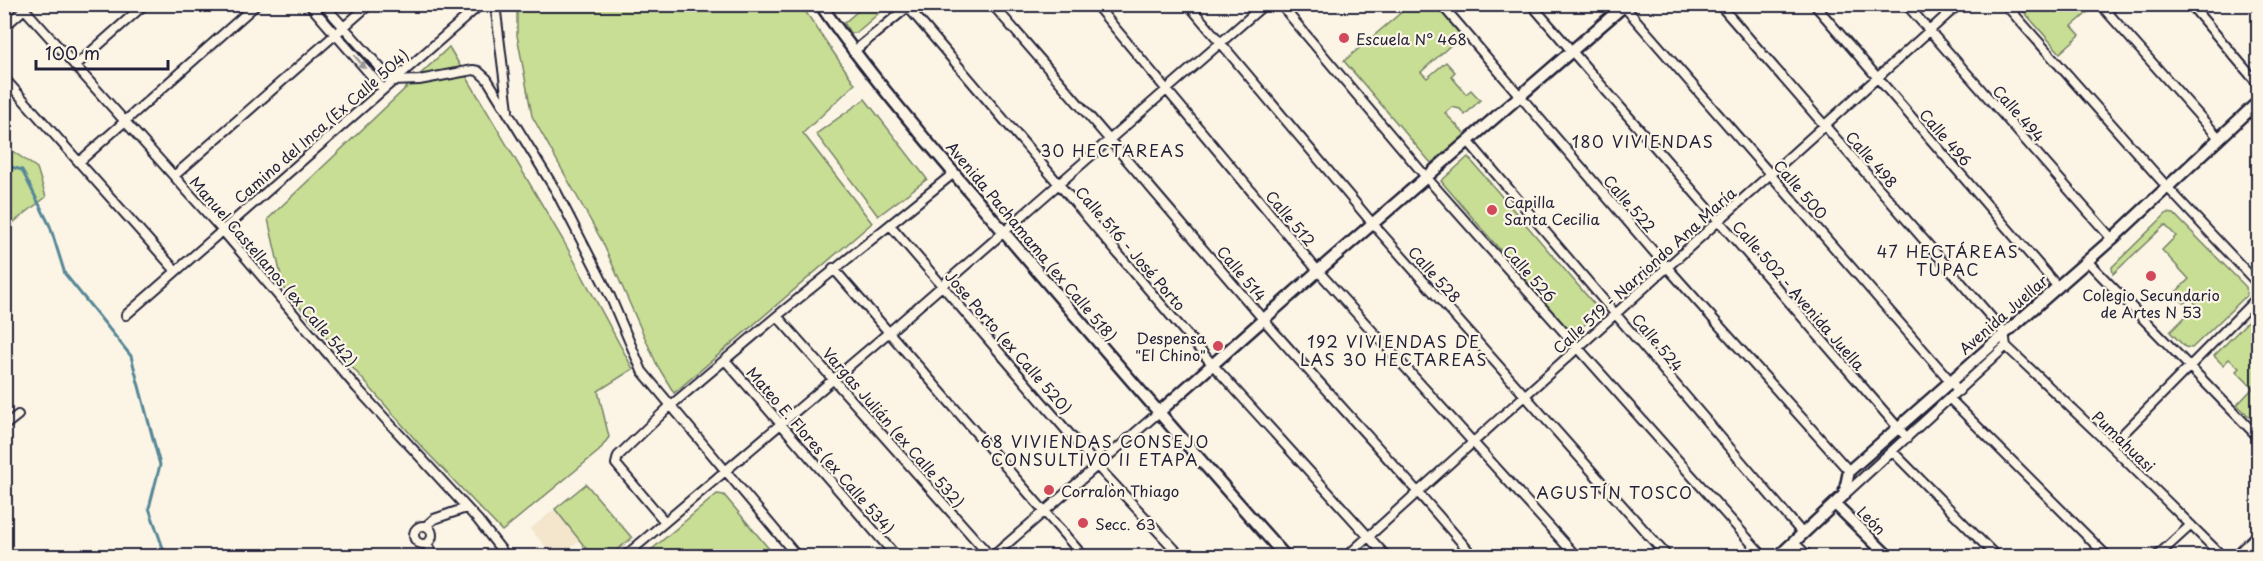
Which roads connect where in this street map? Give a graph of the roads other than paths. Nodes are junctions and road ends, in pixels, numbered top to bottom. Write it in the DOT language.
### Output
graph roads {
  1 [pos="145,4"];
  2 [pos="257,4"];
  3 [pos="309,4"];
  4 [pos="323,4"];
  5 [pos="370,4"];
  6 [pos="481,4"];
  7 [pos="495,4"];
  8 [pos="820,4"];
  9 [pos="992,4"];
  10 [pos="1095,4"];
  11 [pos="1188,4"];
  12 [pos="1265,4"];
  13 [pos="1280,4"];
  14 [pos="1441,4"];
  15 [pos="1532,4"];
  16 [pos="1719,4"];
  17 [pos="1814,4"];
  18 [pos="1906,4"];
  19 [pos="1959,4"];
  20 [pos="2006,4"];
  21 [pos="2100,4"];
  22 [pos="2190,4"];
  23 [pos="1624,5"];
  24 [pos="24,6"];
  25 [pos="909,6"];
  26 [pos="4,27"];
  27 [pos="344,28"];
  28 [pos="1929,31"];
  29 [pos="335,34"];
  30 [pos="1221,42"];
  31 [pos="1572,51"];
  32 [pos="853,52"];
  33 [pos="75,66"];
  34 [pos="1877,77"];
  35 [pos="4,78"];
  36 [pos="392,81"];
  37 [pos="2259,84"];
  38 [pos="383,89"];
  39 [pos="1167,89"];
  40 [pos="1518,96"];
  41 [pos="2257,107"];
  42 [pos="509,114"];
  43 [pos="124,121"];
  44 [pos="1825,125"];
  45 [pos="1110,138"];
  46 [pos="2219,138"];
  47 [pos="1468,141"];
  48 [pos="79,162"];
  49 [pos="954,173"];
  50 [pos="1769,174"];
  51 [pos="174,176"];
  52 [pos="1426,177"];
  53 [pos="1058,184"];
  54 [pos="2168,188"];
  55 [pos="1718,222"];
  56 [pos="1373,224"];
  57 [pos="890,225"];
  58 [pos="223,231"];
  59 [pos="1004,232"];
  60 [pos="2112,239"];
  61 [pos="2087,261"];
  62 [pos="1666,266"];
  63 [pos="833,268"];
  64 [pos="176,271"];
  65 [pos="1318,271"];
  66 [pos="2259,284"];
  67 [pos="942,285"];
  68 [pos="2057,286"];
  69 [pos="2259,297"];
  70 [pos="1617,313"];
  71 [pos="126,315"];
  72 [pos="777,315"];
  73 [pos="1263,319"];
  74 [pos="2004,332"];
  75 [pos="888,333"];
  76 [pos="2006,346"];
  77 [pos="1578,348"];
  78 [pos="725,360"];
  79 [pos="1212,364"];
  80 [pos="2188,368"];
  81 [pos="833,378"];
  82 [pos="1949,381"];
  83 [pos="1959,392"];
  84 [pos="1526,396"];
  85 [pos="1950,399"];
  86 [pos="669,407"];
  87 [pos="1158,413"];
  88 [pos="18,415"];
  89 [pos="780,424"];
  90 [pos="4,426"];
  91 [pos="1897,427"];
  92 [pos="2259,437"];
  93 [pos="1907,438"];
  94 [pos="1473,444"];
  95 [pos="2111,446"];
  96 [pos="1893,452"];
  97 [pos="1097,466"];
  98 [pos="1849,471"];
  99 [pos="725,473"];
  100 [pos="1419,492"];
  101 [pos="1844,495"];
  102 [pos="1835,504"];
  103 [pos="466,508"];
  104 [pos="1044,513"];
  105 [pos="665,522"];
  106 [pos="2191,525"];
  107 [pos="426,526"];
  108 [pos="1803,534"];
  109 [pos="2259,534"];
  110 [pos="1369,536"];
  111 [pos="1794,543"];
  112 [pos="427,544"];
  113 [pos="500,555"];
  114 [pos="433,556"];
  115 [pos="625,556"];
  116 [pos="797,556"];
  117 [pos="896,556"];
  118 [pos="991,556"];
  119 [pos="1083,556"];
  120 [pos="1180,556"];
  121 [pos="1285,556"];
  122 [pos="1347,556"];
  123 [pos="1386,556"];
  124 [pos="1473,556"];
  125 [pos="1576,556"];
  126 [pos="1667,556"];
  127 [pos="1763,556"];
  128 [pos="1779,556"];
  129 [pos="1808,556"];
  130 [pos="1888,556"];
  131 [pos="1996,556"];
  132 [pos="2107,556"];
  133 [pos="2157,556"];
  134 [pos="2222,556"];
  135 [pos="2235,556"];
  1 -- 33 [label="street"];
  2 -- 43 [label="street"];
  3 -- 29 [label="street"];
  4 -- 27 [label="street"];
  5 -- 27 [label="street"];
  6 -- 36 [label="street, Camino del Inca (Ex Calle 504)"];
  7 -- 42 [label="street"];
  8 -- 32 [label="street, Avenida Pachamama (ex Calle 518)"];
  9 -- 45 [label="street, Calle 514"];
  10 -- 39 [label="street, Calle 512"];
  11 -- 30 [label="street, Calle 528"];
  12 -- 30 [label="street"];
  13 -- 52 [label="street, Calle 526"];
  14 -- 40 [label="street, Calle 522"];
  15 -- 31 [label="street, Calle 502 - Avenida Juella"];
  16 -- 44 [label="street, Calle 498"];
  17 -- 34 [label="street, Calle 496"];
  18 -- 28 [label="street, Calle 494"];
  19 -- 28 [label="street, Calle 519 - Narriondo Ana María"];
  20 -- 54 [label="street"];
  21 -- 46 [label="street"];
  22 -- 37 [label="street"];
  23 -- 31 [label="street"];
  23 -- 50 [label="street, Calle 500"];
  24 -- 26 [label="street"];
  24 -- 33 [label="street, Manuel Castellanos (ex Calle 542)"];
  25 -- 32 [label="street"];
  25 -- 53 [label="street, Calle 516 - José Porto"];
  27 -- 29 [label="street"];
  27 -- 36 [label="street"];
  28 -- 34 [label="street, Calle 519 - Narriondo Ana María"];
  28 -- 60 [label="street, Calle 494"];
  29 -- 38 [label="street, one-way"];
  29 -- 51 [label="street"];
  30 -- 39 [label="street"];
  30 -- 56 [label="street, Calle 528"];
  31 -- 40 [label="street"];
  31 -- 55 [label="street, Calle 502 - Avenida Juella"];
  32 -- 49 [label="street, Avenida Pachamama (ex Calle 518)"];
  33 -- 43 [label="street, Manuel Castellanos (ex Calle 542)"];
  34 -- 44 [label="street, Calle 519 - Narriondo Ana María"];
  34 -- 68 [label="street, Calle 496"];
  35 -- 48 [label="street"];
  36 -- 38 [label="street, Camino del Inca (Ex Calle 504)"];
  36 -- 42 [label="street"];
  38 -- 58 [label="street, Camino del Inca (Ex Calle 504)"];
  39 -- 45 [label="street"];
  39 -- 65 [label="street, Calle 512"];
  40 -- 47 [label="street"];
  40 -- 62 [label="street, Calle 522"];
  41 -- 46 [label="street, Avenida Juellar"];
  42 -- 86 [label="street"];
  43 -- 48 [label="street"];
  43 -- 51 [label="street, Manuel Castellanos (ex Calle 542)"];
  44 -- 50 [label="street, Calle 519 - Narriondo Ana María"];
  44 -- 74 [label="street, Calle 498"];
  45 -- 53 [label="street"];
  45 -- 73 [label="street, Calle 514"];
  46 -- 54 [label="street, Avenida Juellar"];
  47 -- 52 [label="street"];
  47 -- 70 [label="street, Calle 524"];
  48 -- 64 [label="street"];
  49 -- 57 [label="street"];
  49 -- 59 [label="street, Avenida Pachamama (ex Calle 518)"];
  50 -- 55 [label="street, Calle 519 - Narriondo Ana María"];
  50 -- 82 [label="street, Calle 500"];
  51 -- 58 [label="street, Manuel Castellanos (ex Calle 542)"];
  52 -- 56 [label="street"];
  52 -- 77 [label="street, Calle 526"];
  53 -- 59 [label="street"];
  53 -- 79 [label="street, Calle 516 - José Porto"];
  54 -- 60 [label="street, Avenida Juellar"];
  54 -- 66 [label="street"];
  55 -- 62 [label="street, Calle 519 - Narriondo Ana María"];
  55 -- 91 [label="street, Calle 502 - Avenida Juella"];
  56 -- 65 [label="street"];
  56 -- 84 [label="street, Calle 528"];
  57 -- 63 [label="street"];
  57 -- 67 [label="street, Jose Porto (ex Calle 520)"];
  58 -- 64 [label="street, Camino del Inca (Ex Calle 504)"];
  58 -- 103 [label="street, Manuel Castellanos (ex Calle 542)"];
  59 -- 67 [label="street"];
  59 -- 87 [label="street, Avenida Pachamama (ex Calle 518)"];
  60 -- 61 [label="street, Avenida Juellar"];
  61 -- 68 [label="street, Avenida Juellar"];
  61 -- 80 [label="street"];
  62 -- 70 [label="street, Calle 519 - Narriondo Ana María"];
  62 -- 98 [label="street, Calle 522"];
  63 -- 72 [label="street"];
  63 -- 75 [label="street"];
  64 -- 71 [label="street, Camino del Inca (Ex Calle 504)"];
  65 -- 73 [label="street"];
  65 -- 94 [label="street, Calle 512"];
  67 -- 75 [label="street"];
  67 -- 97 [label="street, Jose Porto (ex Calle 520)"];
  68 -- 74 [label="street, Avenida Juellar"];
  69 -- 80 [label="street"];
  70 -- 77 [label="street, Calle 519 - Narriondo Ana María"];
  70 -- 108 [label="street, Calle 524"];
  72 -- 78 [label="street"];
  72 -- 81 [label="street, Vargas Julián (ex Calle 532)"];
  73 -- 79 [label="street"];
  73 -- 100 [label="street, Calle 514"];
  74 -- 76 [label="street"];
  74 -- 82 [label="street, Avenida Juellar"];
  75 -- 81 [label="street"];
  75 -- 104 [label="street"];
  76 -- 83 [label="street"];
  76 -- 95 [label="street, Pumahuasi"];
  77 -- 84 [label="street, Calle 519 - Narriondo Ana María"];
  77 -- 127 [label="street, Calle 526"];
  78 -- 86 [label="street"];
  78 -- 89 [label="street, Mateo E. Flores (ex Calle 534)"];
  79 -- 87 [label="street"];
  79 -- 110 [label="street, Calle 516 - José Porto"];
  80 -- 92 [label="street"];
  80 -- 95 [label="street"];
  81 -- 89 [label="street"];
  81 -- 118 [label="street, Vargas Julián (ex Calle 532)"];
  82 -- 83 [label="street, Calle 500"];
  82 -- 91 [label="street, Avenida Juellar"];
  83 -- 85 [label="street"];
  84 -- 94 [label="street, Calle 519 - Narriondo Ana María"];
  84 -- 126 [label="street, Calle 528"];
  85 -- 93 [label="street"];
  85 -- 132 [label="street"];
  86 -- 99 [label="street"];
  86 -- 105 [label="street"];
  87 -- 97 [label="street"];
  87 -- 121 [label="street, Avenida Pachamama (ex Calle 518)"];
  88 -- 90 [label="street"];
  89 -- 99 [label="street"];
  89 -- 117 [label="street, Mateo E. Flores (ex Calle 534)"];
  91 -- 93 [label="street, Calle 502 - Avenida Juella"];
  91 -- 98 [label="street, Avenida Juellar"];
  93 -- 96 [label="street"];
  94 -- 100 [label="street, Calle 519 - Narriondo Ana María"];
  94 -- 125 [label="street, Calle 512"];
  95 -- 106 [label="street, Pumahuasi"];
  96 -- 101 [label="street"];
  96 -- 131 [label="street"];
  97 -- 104 [label="street"];
  97 -- 120 [label="street, Jose Porto (ex Calle 520)"];
  98 -- 101 [label="street"];
  99 -- 105 [label="street"];
  99 -- 116 [label="street"];
  100 -- 110 [label="street, Calle 519 - Narriondo Ana María"];
  100 -- 124 [label="street, Calle 514"];
  101 -- 102 [label="street"];
  102 -- 108 [label="street"];
  102 -- 130 [label="street, León"];
  103 -- 107 [label="street"];
  103 -- 113 [label="street, Manuel Castellanos (ex Calle 542)"];
  104 -- 118 [label="street"];
  104 -- 119 [label="street"];
  105 -- 115 [label="street"];
  106 -- 133 [label="street"];
  106 -- 134 [label="street, Pumahuasi"];
  107 -- 112 [label="street"];
  107 -- 112 [label="street"];
  108 -- 111 [label="street"];
  109 -- 135 [label="street"];
  110 -- 122 [label="street, Calle 519 - Narriondo Ana María"];
  110 -- 123 [label="street, Calle 516 - José Porto"];
  111 -- 128 [label="street"];
  111 -- 129 [label="street"];
  112 -- 114 [label="street"];
}
